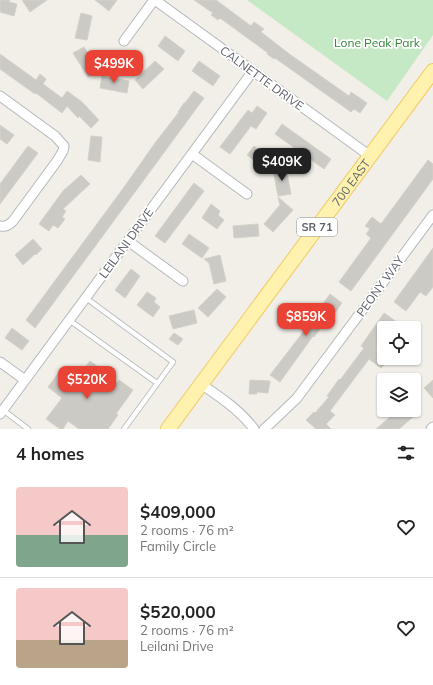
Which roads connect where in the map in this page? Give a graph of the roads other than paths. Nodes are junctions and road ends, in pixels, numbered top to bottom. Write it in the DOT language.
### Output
graph roads {
  1 [pos="154,0"];
  2 [pos="124,41"];
  3 [pos="253,71"];
  4 [pos="433,71"];
  5 [pos="0,96"];
  6 [pos="192,154"];
  7 [pos="370,156"];
  8 [pos="247,194"];
  9 [pos="433,215"];
  10 [pos="3,226"];
  11 [pos="128,241"];
  12 [pos="183,281"];
  13 [pos="86,298"];
  14 [pos="69,320"];
  15 [pos="0,362"];
  16 [pos="25,380"];
  17 [pos="157,383"];
  18 [pos="201,384"];
  19 [pos="1,412"];
  20 [pos="28,429"];
  21 [pos="124,429"];
  22 [pos="168,429"];
  23 [pos="254,429"];
  24 [pos="264,429"];
  1 -- 2 [label="street"];
  1 -- 3 [label="street, CALNETTE DRIVE"];
  3 -- 6 [label="street, LEILANI DRIVE"];
  3 -- 7 [label="street, CALNETTE DRIVE"];
  4 -- 7 [label="main road, 700 EAST / SR 71"];
  5 -- 10 [label="street"];
  6 -- 8 [label="street"];
  6 -- 11 [label="street, LEILANI DRIVE"];
  7 -- 18 [label="main road, 700 EAST / SR 71"];
  9 -- 24 [label="street, PEONY WAY"];
  11 -- 12 [label="street"];
  11 -- 13 [label="street, LEILANI DRIVE"];
  13 -- 14 [label="street, LEILANI DRIVE"];
  13 -- 17 [label="lane"];
  14 -- 16 [label="street, LEILANI DRIVE"];
  14 -- 17 [label="lane"];
  15 -- 16 [label="street"];
  16 -- 19 [label="street, LEILANI DRIVE"];
  17 -- 21 [label="lane"];
  18 -- 22 [label="main road, 700 EAST / SR 71"];
  18 -- 23 [label="street"];
  19 -- 20 [label="lane"];
}
